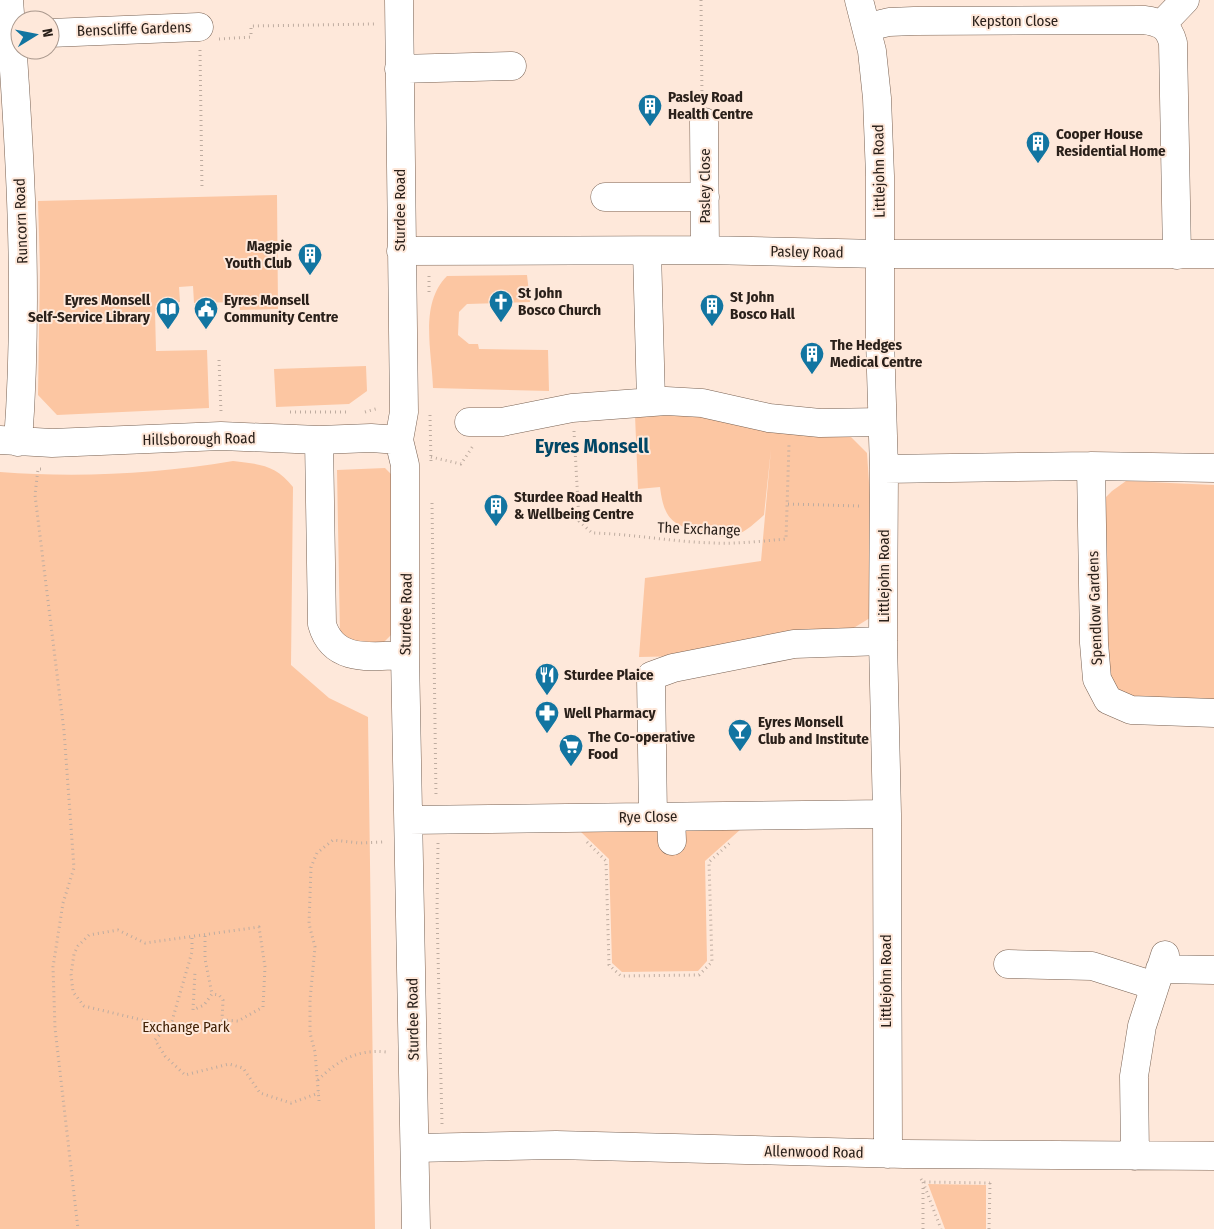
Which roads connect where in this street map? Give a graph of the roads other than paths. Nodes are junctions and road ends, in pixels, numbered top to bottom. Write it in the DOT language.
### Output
graph roads {
  1 [pos="399,0"];
  2 [pos="859,0"];
  3 [pos="1185,0"];
  4 [pos="1162,24"];
  5 [pos="868,27"];
  6 [pos="60,33"];
  7 [pos="199,33"];
  8 [pos="11,60"];
  9 [pos="512,66"];
  10 [pos="400,69"];
  11 [pos="7,78"];
  12 [pos="704,122"];
  13 [pos="605,197"];
  14 [pos="705,197"];
  15 [pos="705,250"];
  16 [pos="401,251"];
  17 [pos="647,251"];
  18 [pos="880,254"];
  19 [pos="1214,254"];
  20 [pos="1177,255"];
  21 [pos="650,401"];
  22 [pos="469,422"];
  23 [pos="882,422"];
  24 [pos="319,440"];
  25 [pos="398,440"];
  26 [pos="9,441"];
  27 [pos="1092,466"];
  28 [pos="1214,468"];
  29 [pos="884,469"];
  30 [pos="883,641"];
  31 [pos="405,656"];
  32 [pos="1214,713"];
  33 [pos="887,814"];
  34 [pos="409,820"];
  35 [pos="665,825"];
  36 [pos="1008,964"];
  37 [pos="1160,970"];
  38 [pos="1214,970"];
  39 [pos="415,1148"];
  40 [pos="888,1154"];
  41 [pos="1135,1156"];
  42 [pos="1214,1156"];
  43 [pos="416,1229"];
  1 -- 10 [label="street, Sturdee Road"];
  2 -- 5 [label="street, Littlejohn Road"];
  3 -- 4 [label="street"];
  4 -- 5 [label="street, Kepston Close"];
  4 -- 20 [label="street"];
  5 -- 18 [label="street, Littlejohn Road"];
  6 -- 7 [label="street, Benscliffe Gardens"];
  8 -- 11 [label="street, Runcorn Road"];
  9 -- 10 [label="street"];
  10 -- 16 [label="street, Sturdee Road"];
  11 -- 26 [label="street, Runcorn Road"];
  12 -- 14 [label="street, Pasley Close"];
  13 -- 14 [label="street"];
  14 -- 15 [label="street, Pasley Close"];
  15 -- 17 [label="street, Pasley Road"];
  15 -- 18 [label="street, Pasley Road"];
  16 -- 17 [label="street, Pasley Road"];
  16 -- 25 [label="street, Sturdee Road"];
  17 -- 21 [label="street"];
  18 -- 20 [label="street, Pasley Road"];
  18 -- 23 [label="street, Littlejohn Road"];
  19 -- 20 [label="street, Pasley Road"];
  21 -- 22 [label="street"];
  21 -- 23 [label="street"];
  23 -- 29 [label="street, Littlejohn Road"];
  24 -- 25 [label="street, Hillsborough Road"];
  24 -- 26 [label="street, Hillsborough Road"];
  24 -- 31 [label="street"];
  25 -- 31 [label="street, Sturdee Road"];
  27 -- 28 [label="street"];
  27 -- 29 [label="street"];
  27 -- 32 [label="street, Spendlow Gardens"];
  29 -- 30 [label="street, Littlejohn Road"];
  30 -- 33 [label="street, Littlejohn Road"];
  30 -- 35 [label="street"];
  31 -- 34 [label="street, Sturdee Road"];
  33 -- 35 [label="street, Rye Close"];
  33 -- 40 [label="street, Littlejohn Road"];
  34 -- 35 [label="street, Rye Close"];
  34 -- 39 [label="street, Sturdee Road"];
  36 -- 37 [label="street"];
  37 -- 38 [label="street"];
  37 -- 41 [label="street"];
  39 -- 40 [label="street, Allenwood Road"];
  39 -- 43 [label="street, Sturdee Road"];
  40 -- 41 [label="street, Allenwood Road"];
  41 -- 42 [label="street, Allenwood Road"];
}
